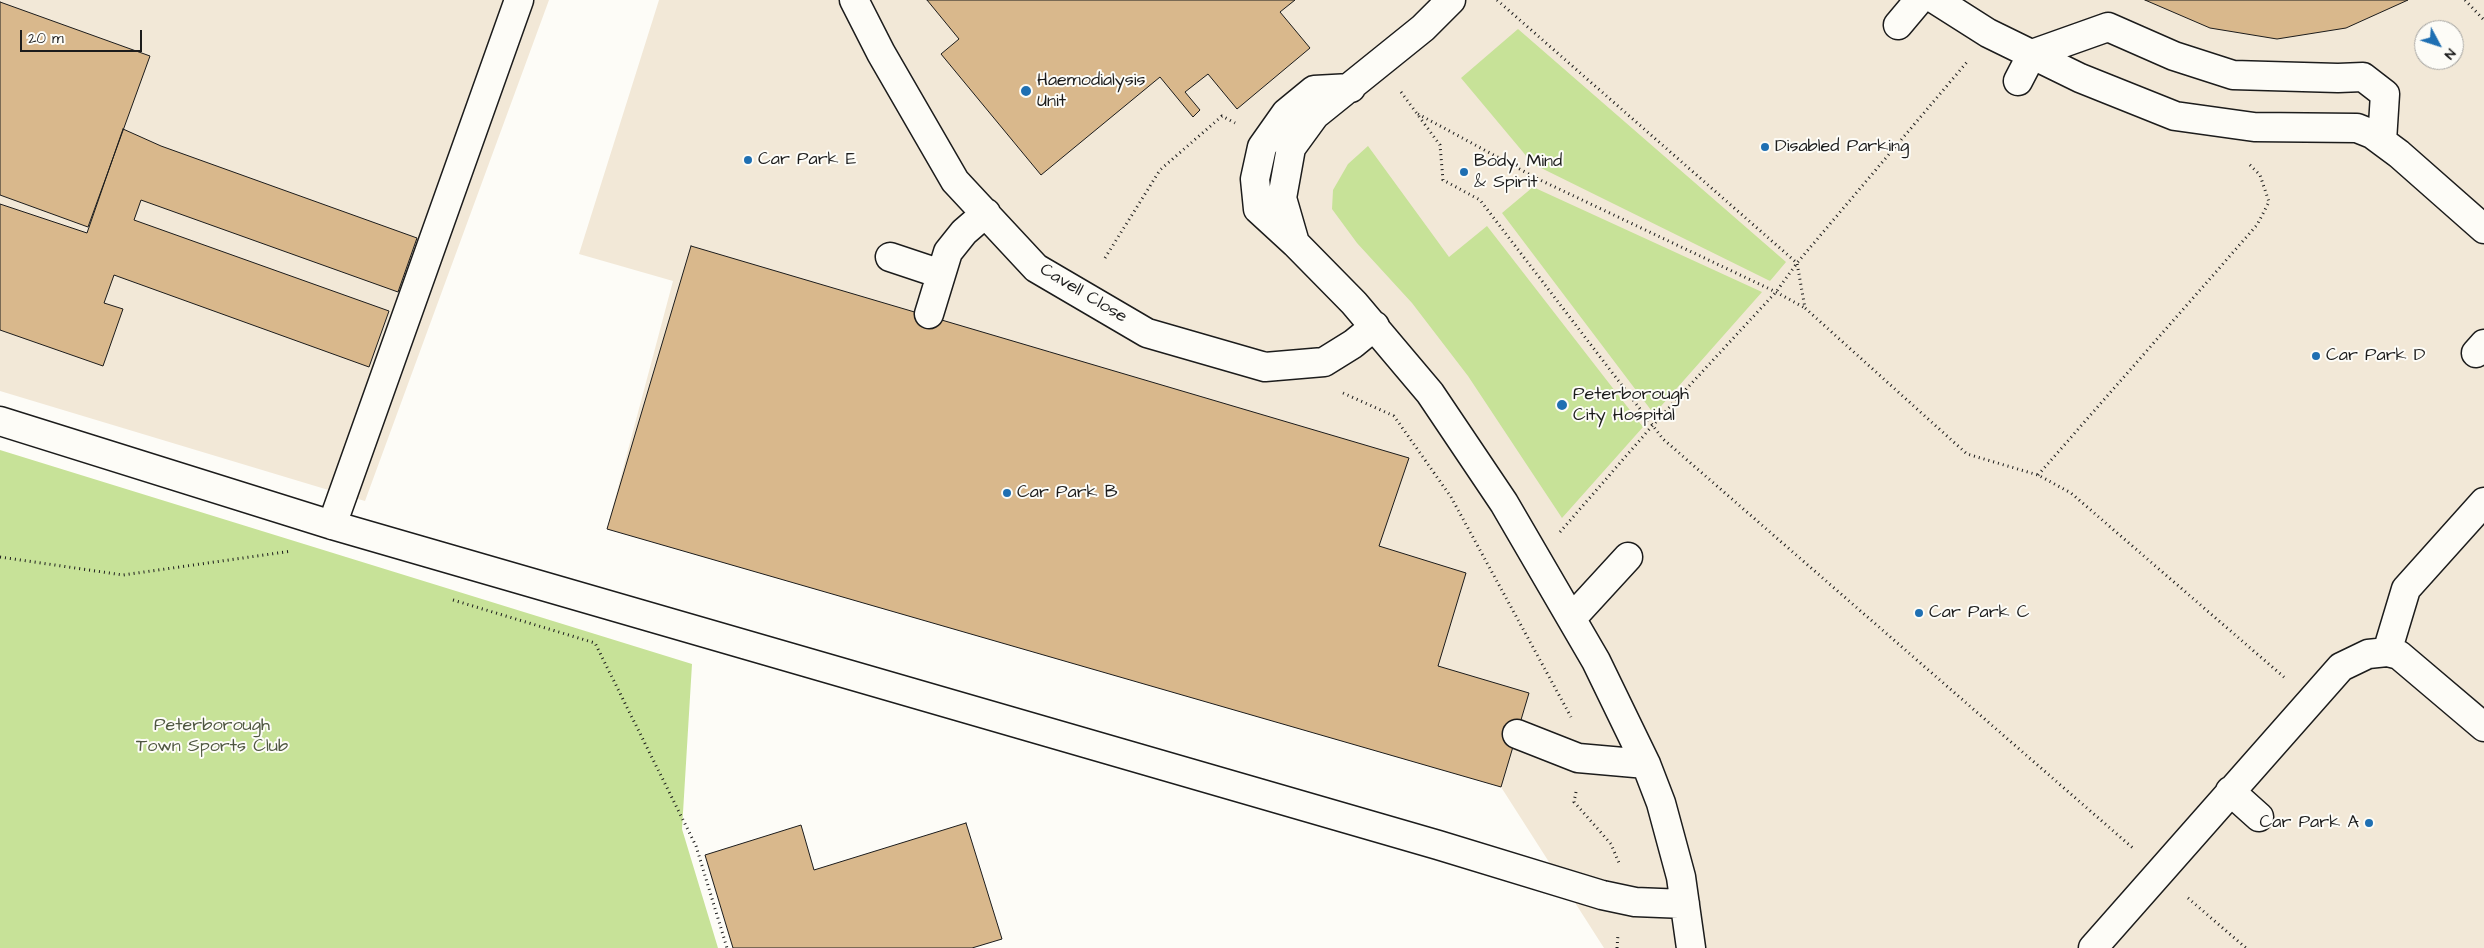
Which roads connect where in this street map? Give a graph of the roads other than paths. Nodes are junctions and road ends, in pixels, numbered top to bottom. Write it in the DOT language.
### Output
graph roads {
  1 [pos="519,0"];
  2 [pos="854,0"];
  3 [pos="1451,0"];
  4 [pos="1919,0"];
  5 [pos="1936,0"];
  6 [pos="1898,25"];
  7 [pos="2032,54"];
  8 [pos="2018,81"];
  9 [pos="2382,141"];
  10 [pos="986,213"];
  11 [pos="2484,229"];
  12 [pos="890,258"];
  13 [pos="941,274"];
  14 [pos="930,314"];
  15 [pos="1375,326"];
  16 [pos="0,421"];
  17 [pos="2484,502"];
  18 [pos="332,525"];
  19 [pos="1628,557"];
  20 [pos="1572,618"];
  21 [pos="2387,652"];
  22 [pos="2484,727"];
  23 [pos="1517,734"];
  24 [pos="1646,764"];
  25 [pos="2230,791"];
  26 [pos="2259,817"];
  27 [pos="1685,904"];
  28 [pos="1689,946"];
  29 [pos="2093,948"];
  1 -- 18 [label="street"];
  2 -- 10 [label="street, Cavell Close"];
  3 -- 15 [label="street"];
  4 -- 6 [label="street"];
  5 -- 7 [label="street"];
  7 -- 8 [label="street"];
  7 -- 9 [label="street"];
  7 -- 9 [label="street"];
  9 -- 11 [label="street"];
  10 -- 13 [label="street"];
  10 -- 15 [label="street, Cavell Close"];
  12 -- 13 [label="street"];
  13 -- 14 [label="street"];
  15 -- 20 [label="street"];
  16 -- 18 [label="street"];
  17 -- 21 [label="street"];
  18 -- 27 [label="street"];
  19 -- 20 [label="street"];
  20 -- 24 [label="street"];
  21 -- 22 [label="street"];
  21 -- 25 [label="street"];
  23 -- 24 [label="street"];
  24 -- 27 [label="street"];
  25 -- 26 [label="street"];
  25 -- 29 [label="street"];
  27 -- 28 [label="street"];
}
